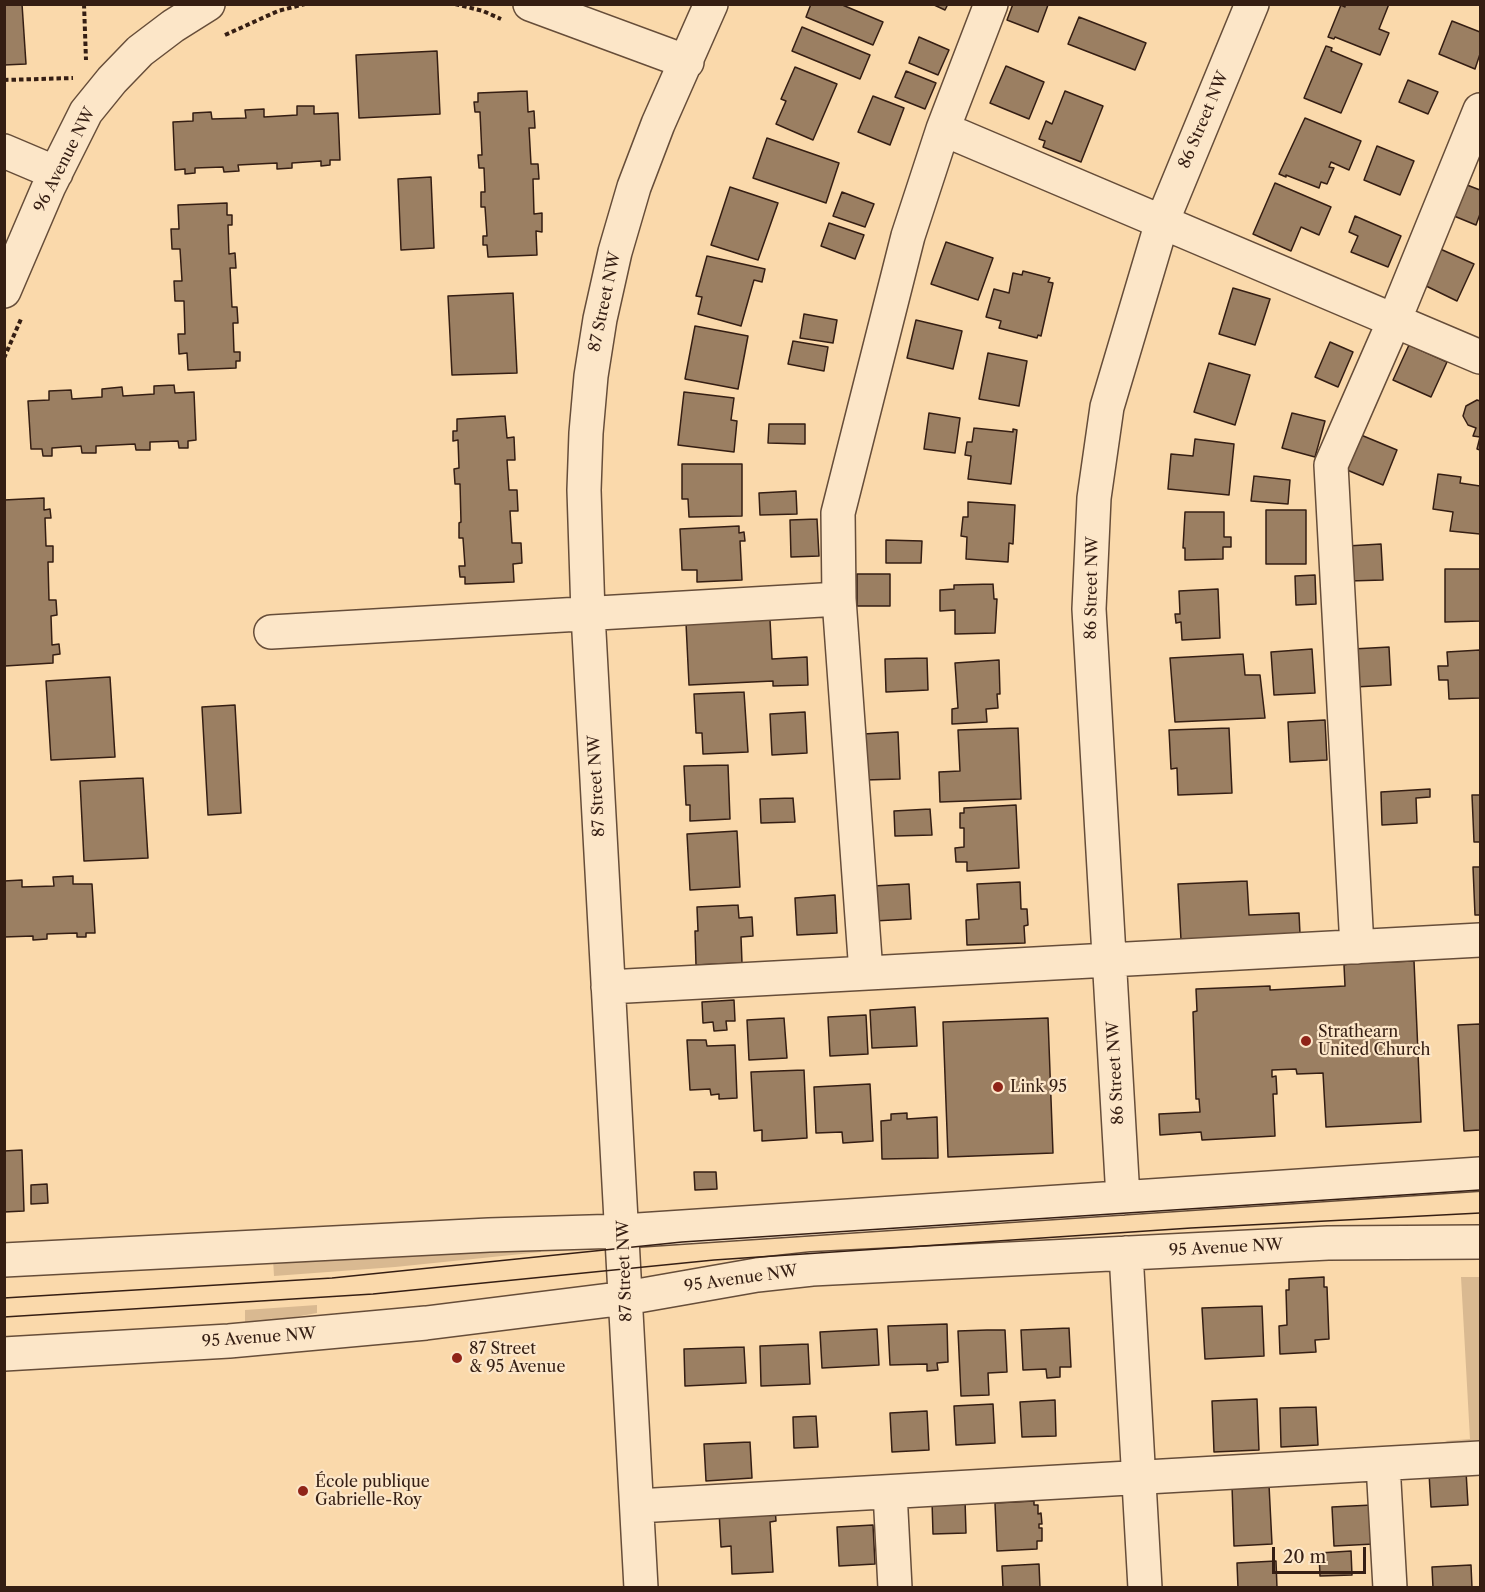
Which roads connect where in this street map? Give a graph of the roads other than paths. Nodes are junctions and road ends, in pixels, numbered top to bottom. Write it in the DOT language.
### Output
graph roads {
  1 [pos="208,4"];
  2 [pos="530,4"];
  3 [pos="711,4"];
  4 [pos="991,4"];
  5 [pos="1252,4"];
  6 [pos="687,62"];
  7 [pos="1480,110"];
  8 [pos="944,129"];
  9 [pos="4,150"];
  10 [pos="56,173"];
  11 [pos="1162,222"];
  12 [pos="14,302"];
  13 [pos="1394,321"];
  14 [pos="1480,357"];
  15 [pos="839,599"];
  16 [pos="588,614"];
  17 [pos="271,632"];
  18 [pos="1480,940"];
  19 [pos="1357,947"];
  20 [pos="1109,960"];
  21 [pos="866,973"];
  22 [pos="608,987"];
  23 [pos="1480,1174"];
  24 [pos="1123,1198"];
  25 [pos="623,1231"];
  26 [pos="1480,1242"];
  27 [pos="1126,1253"];
  28 [pos="4,1260"];
  29 [pos="626,1298"];
  30 [pos="4,1354"];
  31 [pos="1480,1458"];
  32 [pos="1383,1464"];
  33 [pos="1139,1478"];
  34 [pos="890,1492"];
  35 [pos="637,1506"];
  36 [pos="642,1587"];
  37 [pos="895,1587"];
  38 [pos="1145,1587"];
  39 [pos="1390,1587"];
  1 -- 10 [label="street, 96 Avenue NW"];
  2 -- 6 [label="street"];
  3 -- 6 [label="street, 87 Street NW"];
  4 -- 8 [label="street"];
  5 -- 11 [label="street, 86 Street NW"];
  6 -- 16 [label="street, 87 Street NW"];
  7 -- 13 [label="street"];
  8 -- 11 [label="street"];
  8 -- 15 [label="street"];
  9 -- 10 [label="street"];
  10 -- 12 [label="street, 96 Avenue NW"];
  11 -- 13 [label="street"];
  11 -- 20 [label="street, 86 Street NW"];
  13 -- 14 [label="street"];
  13 -- 19 [label="street"];
  15 -- 16 [label="street"];
  15 -- 21 [label="street"];
  16 -- 17 [label="street"];
  16 -- 22 [label="street, 87 Street NW"];
  18 -- 19 [label="street"];
  19 -- 20 [label="street"];
  20 -- 21 [label="street"];
  20 -- 24 [label="street, 86 Street NW"];
  21 -- 22 [label="street"];
  22 -- 25 [label="street, 87 Street NW"];
  23 -- 24 [label="street"];
  24 -- 25 [label="street"];
  25 -- 28 [label="street"];
  25 -- 29 [label="street, 87 Street NW"];
  26 -- 27 [label="street, 95 Avenue NW"];
  27 -- 29 [label="street, 95 Avenue NW"];
  27 -- 33 [label="street"];
  29 -- 30 [label="street, 95 Avenue NW"];
  29 -- 35 [label="street, 87 Street NW"];
  31 -- 32 [label="street"];
  32 -- 33 [label="street"];
  32 -- 39 [label="street"];
  33 -- 34 [label="street"];
  33 -- 38 [label="street"];
  34 -- 35 [label="street"];
  34 -- 37 [label="street"];
  35 -- 36 [label="street, 87 Street NW"];
}
